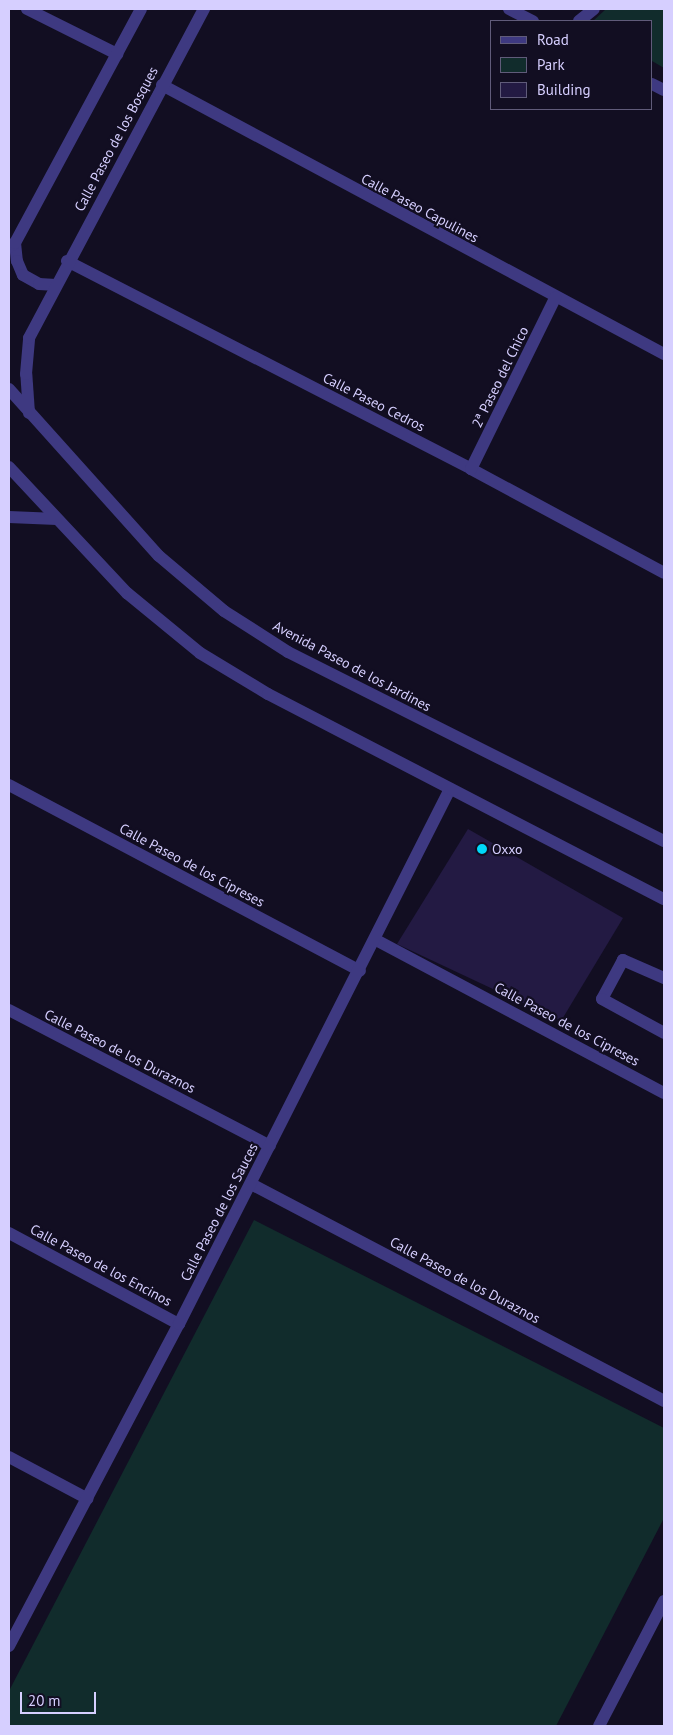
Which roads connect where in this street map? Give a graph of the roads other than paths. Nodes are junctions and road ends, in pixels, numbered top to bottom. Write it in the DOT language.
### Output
graph roads {
  1 [pos="27,9"];
  2 [pos="141,9"];
  3 [pos="204,9"];
  4 [pos="509,9"];
  5 [pos="594,9"];
  6 [pos="531,20"];
  7 [pos="580,20"];
  8 [pos="117,54"];
  9 [pos="162,85"];
  10 [pos="12,245"];
  11 [pos="67,262"];
  12 [pos="56,285"];
  13 [pos="555,298"];
  14 [pos="664,354"];
  15 [pos="9,389"];
  16 [pos="29,412"];
  17 [pos="9,467"];
  18 [pos="471,469"];
  19 [pos="9,517"];
  20 [pos="56,519"];
  21 [pos="664,573"];
  22 [pos="9,785"];
  23 [pos="450,789"];
  24 [pos="664,841"];
  25 [pos="664,899"];
  26 [pos="376,940"];
  27 [pos="360,971"];
  28 [pos="664,978"];
  29 [pos="9,1010"];
  30 [pos="664,1033"];
  31 [pos="664,1093"];
  32 [pos="270,1146"];
  33 [pos="251,1184"];
  34 [pos="9,1233"];
  35 [pos="179,1324"];
  36 [pos="664,1401"];
  37 [pos="9,1457"];
  38 [pos="88,1499"];
  39 [pos="664,1601"];
  40 [pos="9,1646"];
  41 [pos="599,1726"];
  1 -- 8 [label="street"];
  2 -- 8 [label="street"];
  3 -- 9 [label="street, Calle Paseo de los Bosques"];
  4 -- 6 [label="street"];
  5 -- 7 [label="street"];
  8 -- 10 [label="street"];
  9 -- 11 [label="street, Calle Paseo de los Bosques"];
  9 -- 13 [label="street, Calle Paseo Capulines"];
  10 -- 12 [label="street"];
  11 -- 12 [label="street, Calle Paseo de los Bosques"];
  11 -- 18 [label="street, Calle Paseo Cedros"];
  12 -- 16 [label="street, Calle Paseo de los Bosques"];
  13 -- 14 [label="street, Calle Paseo Capulines"];
  13 -- 18 [label="street, 2ª Paseo del Chico"];
  15 -- 16 [label="street, Avenida Paseo de los Jardines"];
  16 -- 24 [label="street, Avenida Paseo de los Jardines"];
  17 -- 20 [label="street"];
  18 -- 21 [label="street, Calle Paseo Cedros"];
  19 -- 20 [label="street"];
  20 -- 23 [label="street"];
  22 -- 27 [label="street, Calle Paseo de los Cipreses"];
  23 -- 25 [label="street"];
  23 -- 26 [label="street, Calle Paseo de los Sauces"];
  26 -- 27 [label="street, Calle Paseo de los Sauces"];
  26 -- 31 [label="street, Calle Paseo de los Cipreses"];
  27 -- 32 [label="street, Calle Paseo de los Sauces"];
  28 -- 30 [label="street"];
  29 -- 32 [label="street, Calle Paseo de los Duraznos"];
  32 -- 33 [label="street, Calle Paseo de los Sauces"];
  33 -- 35 [label="street, Calle Paseo de los Sauces"];
  33 -- 36 [label="street, Calle Paseo de los Duraznos"];
  34 -- 35 [label="street, Calle Paseo de los Encinos"];
  35 -- 38 [label="street, Calle Paseo de los Sauces"];
  37 -- 38 [label="street"];
  38 -- 40 [label="street, Calle Paseo de los Sauces"];
  39 -- 41 [label="street"];
}
